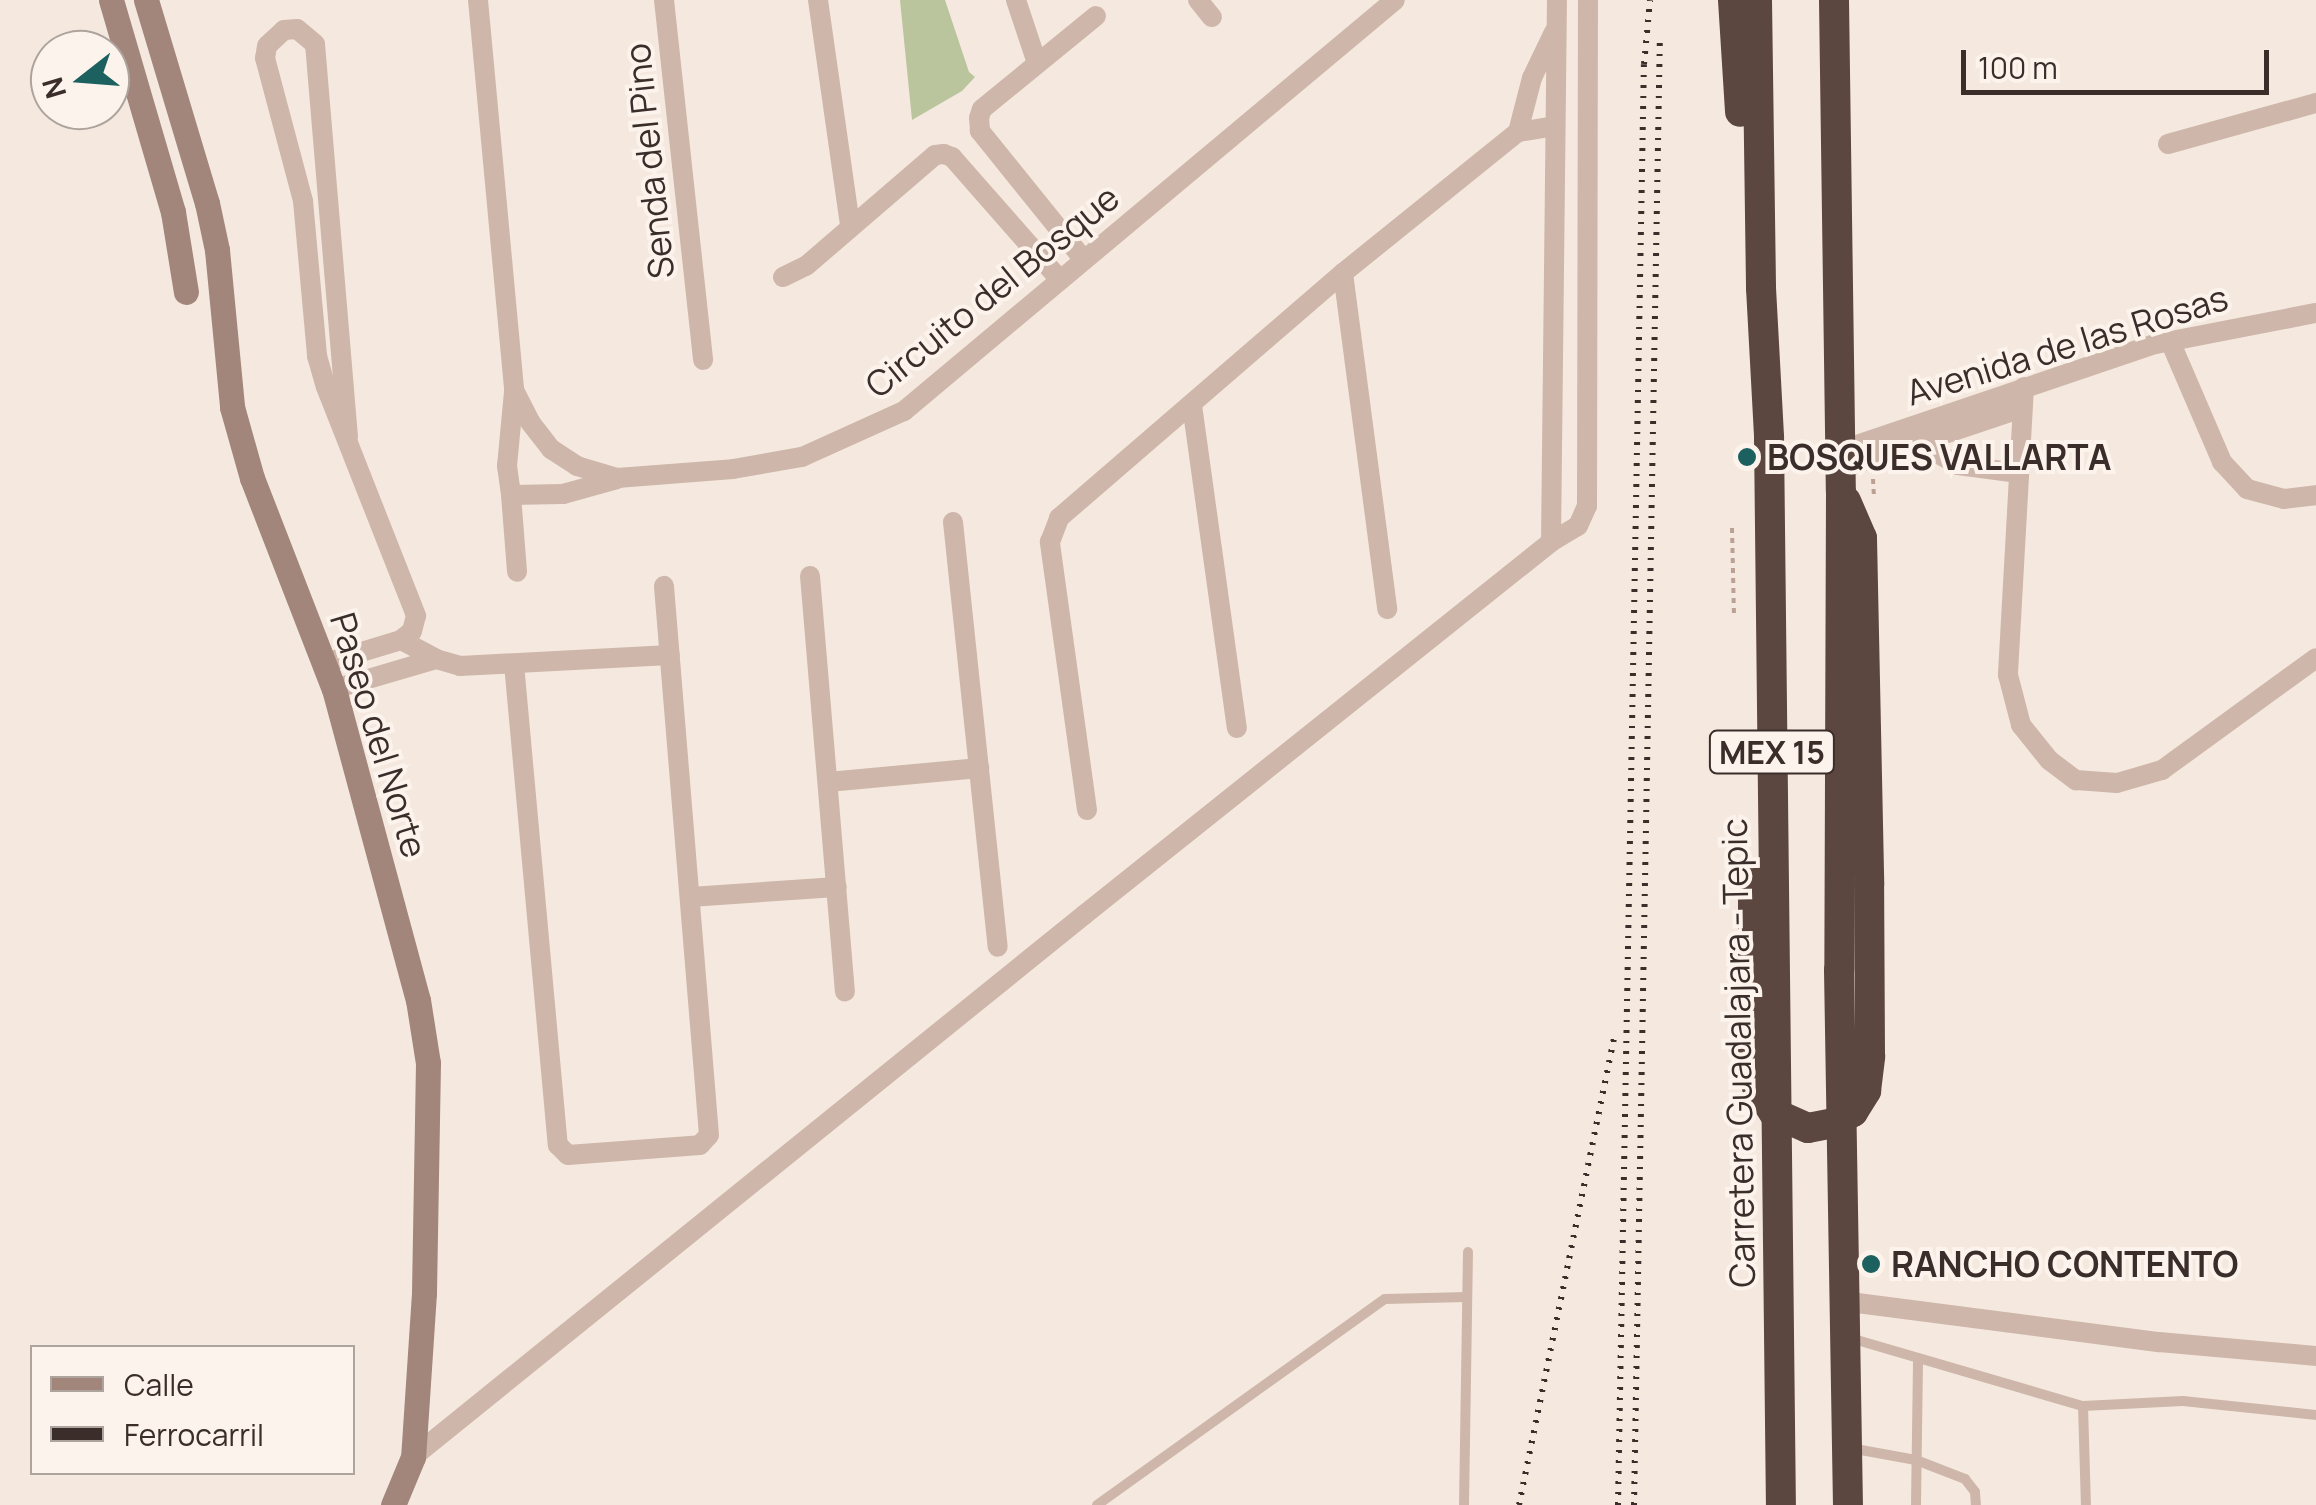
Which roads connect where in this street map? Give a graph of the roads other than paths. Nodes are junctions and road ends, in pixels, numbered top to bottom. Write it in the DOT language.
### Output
graph roads {
  1 [pos="111,0"];
  2 [pos="146,0"];
  3 [pos="478,0"];
  4 [pos="664,0"];
  5 [pos="818,0"];
  6 [pos="1016,0"];
  7 [pos="1198,0"];
  8 [pos="1395,0"];
  9 [pos="1588,0"];
  10 [pos="1734,0"];
  11 [pos="1758,0"];
  12 [pos="1834,0"];
  13 [pos="1556,1"];
  14 [pos="1096,16"];
  15 [pos="1212,17"];
  16 [pos="1557,27"];
  17 [pos="1037,62"];
  18 [pos="2316,103"];
  19 [pos="1555,126"];
  20 [pos="1518,132"];
  21 [pos="2168,144"];
  22 [pos="850,225"];
  23 [pos="1084,260"];
  24 [pos="1343,273"];
  25 [pos="784,277"];
  26 [pos="1060,280"];
  27 [pos="1761,288"];
  28 [pos="186,292"];
  29 [pos="2316,313"];
  30 [pos="2170,341"];
  31 [pos="703,360"];
  32 [pos="2024,386"];
  33 [pos="514,390"];
  34 [pos="1192,405"];
  35 [pos="1839,408"];
  36 [pos="2022,408"];
  37 [pos="348,437"];
  38 [pos="1919,442"];
  39 [pos="1875,448"];
  40 [pos="1840,471"];
  41 [pos="2018,473"];
  42 [pos="617,478"];
  43 [pos="2316,494"];
  44 [pos="511,495"];
  45 [pos="1769,505"];
  46 [pos="952,522"];
  47 [pos="1551,542"];
  48 [pos="517,572"];
  49 [pos="810,576"];
  50 [pos="664,586"];
  51 [pos="1387,609"];
  52 [pos="401,640"];
  53 [pos="670,656"];
  54 [pos="2316,658"];
  55 [pos="436,660"];
  56 [pos="325,663"];
  57 [pos="514,664"];
  58 [pos="334,689"];
  59 [pos="1237,728"];
  60 [pos="979,768"];
  61 [pos="828,782"];
  62 [pos="1087,810"];
  63 [pos="836,886"];
  64 [pos="690,897"];
  65 [pos="998,948"];
  66 [pos="845,992"];
  67 [pos="1468,1252"];
  68 [pos="1468,1297"];
  69 [pos="1842,1301"];
  70 [pos="1844,1336"];
  71 [pos="2316,1356"];
  72 [pos="1918,1358"];
  73 [pos="2083,1406"];
  74 [pos="2316,1415"];
  75 [pos="1847,1447"];
  76 [pos="414,1457"];
  77 [pos="1916,1460"];
  78 [pos="394,1505"];
  79 [pos="1097,1505"];
  80 [pos="1464,1505"];
  81 [pos="1781,1505"];
  82 [pos="1848,1505"];
  83 [pos="1916,1505"];
  84 [pos="1976,1505"];
  85 [pos="2086,1505"];
  1 -- 28 [label="street"];
  2 -- 56 [label="street, Paseo del Norte"];
  3 -- 33 [label="street, Circuito del Bosque"];
  4 -- 31 [label="street, Senda del Pino"];
  5 -- 22 [label="street"];
  6 -- 17 [label="street"];
  7 -- 15 [label="street"];
  8 -- 23 [label="street, Circuito del Bosque"];
  9 -- 47 [label="street"];
  10 -- 27 [label="highway"];
  11 -- 27 [label="highway, Carretera Guadalajara - Tepic / MEX 15"];
  12 -- 35 [label="highway, MEX 15"];
  13 -- 16 [label="street"];
  14 -- 17 [label="street"];
  16 -- 19 [label="street"];
  16 -- 20 [label="street"];
  17 -- 23 [label="street"];
  18 -- 21 [label="street"];
  19 -- 20 [label="street"];
  19 -- 47 [label="street"];
  20 -- 24 [label="street"];
  22 -- 25 [label="street"];
  22 -- 26 [label="street"];
  23 -- 26 [label="street, Circuito del Bosque"];
  24 -- 34 [label="street"];
  24 -- 51 [label="street"];
  26 -- 42 [label="street, Circuito del Bosque"];
  27 -- 45 [label="highway, Carretera Guadalajara - Tepic / MEX 15"];
  29 -- 30 [label="street, Avenida de las Rosas"];
  30 -- 32 [label="street, Avenida de las Rosas"];
  30 -- 43 [label="street"];
  32 -- 36 [label="street"];
  32 -- 39 [label="street, Avenida de las Rosas"];
  33 -- 42 [label="street, Circuito del Bosque"];
  33 -- 44 [label="street"];
  34 -- 59 [label="street"];
  34 -- 62 [label="street"];
  35 -- 39 [label="street"];
  35 -- 40 [label="highway, MEX 15"];
  36 -- 38 [label="street"];
  36 -- 41 [label="street"];
  37 -- 37 [label="street"];
  37 -- 52 [label="street"];
  38 -- 39 [label="street"];
  38 -- 41 [label="street"];
  39 -- 40 [label="street"];
  40 -- 45 [label="highway, bridge"];
  40 -- 69 [label="highway, MEX 15"];
  41 -- 54 [label="street"];
  42 -- 44 [label="street"];
  44 -- 48 [label="street"];
  45 -- 81 [label="highway, Carretera Guadalajara - Tepic / MEX 15"];
  46 -- 60 [label="street"];
  47 -- 76 [label="street"];
  49 -- 61 [label="street"];
  50 -- 53 [label="street"];
  52 -- 55 [label="street"];
  52 -- 56 [label="street"];
  53 -- 57 [label="street"];
  53 -- 64 [label="street"];
  55 -- 57 [label="street"];
  55 -- 58 [label="street"];
  56 -- 58 [label="street, Paseo del Norte"];
  57 -- 64 [label="street"];
  58 -- 76 [label="street, Paseo del Norte"];
  60 -- 61 [label="street"];
  60 -- 65 [label="street"];
  61 -- 63 [label="street"];
  63 -- 64 [label="street"];
  63 -- 66 [label="street"];
  67 -- 68 [label="lane"];
  68 -- 79 [label="lane"];
  68 -- 80 [label="lane"];
  69 -- 70 [label="highway, MEX 15"];
  69 -- 71 [label="street"];
  70 -- 72 [label="lane"];
  70 -- 75 [label="highway, MEX 15"];
  72 -- 73 [label="lane"];
  72 -- 77 [label="lane"];
  73 -- 74 [label="lane"];
  73 -- 85 [label="lane"];
  75 -- 77 [label="lane"];
  75 -- 82 [label="highway, MEX 15"];
  76 -- 78 [label="street, Paseo del Norte"];
  77 -- 83 [label="lane"];
  77 -- 84 [label="lane"];
}
